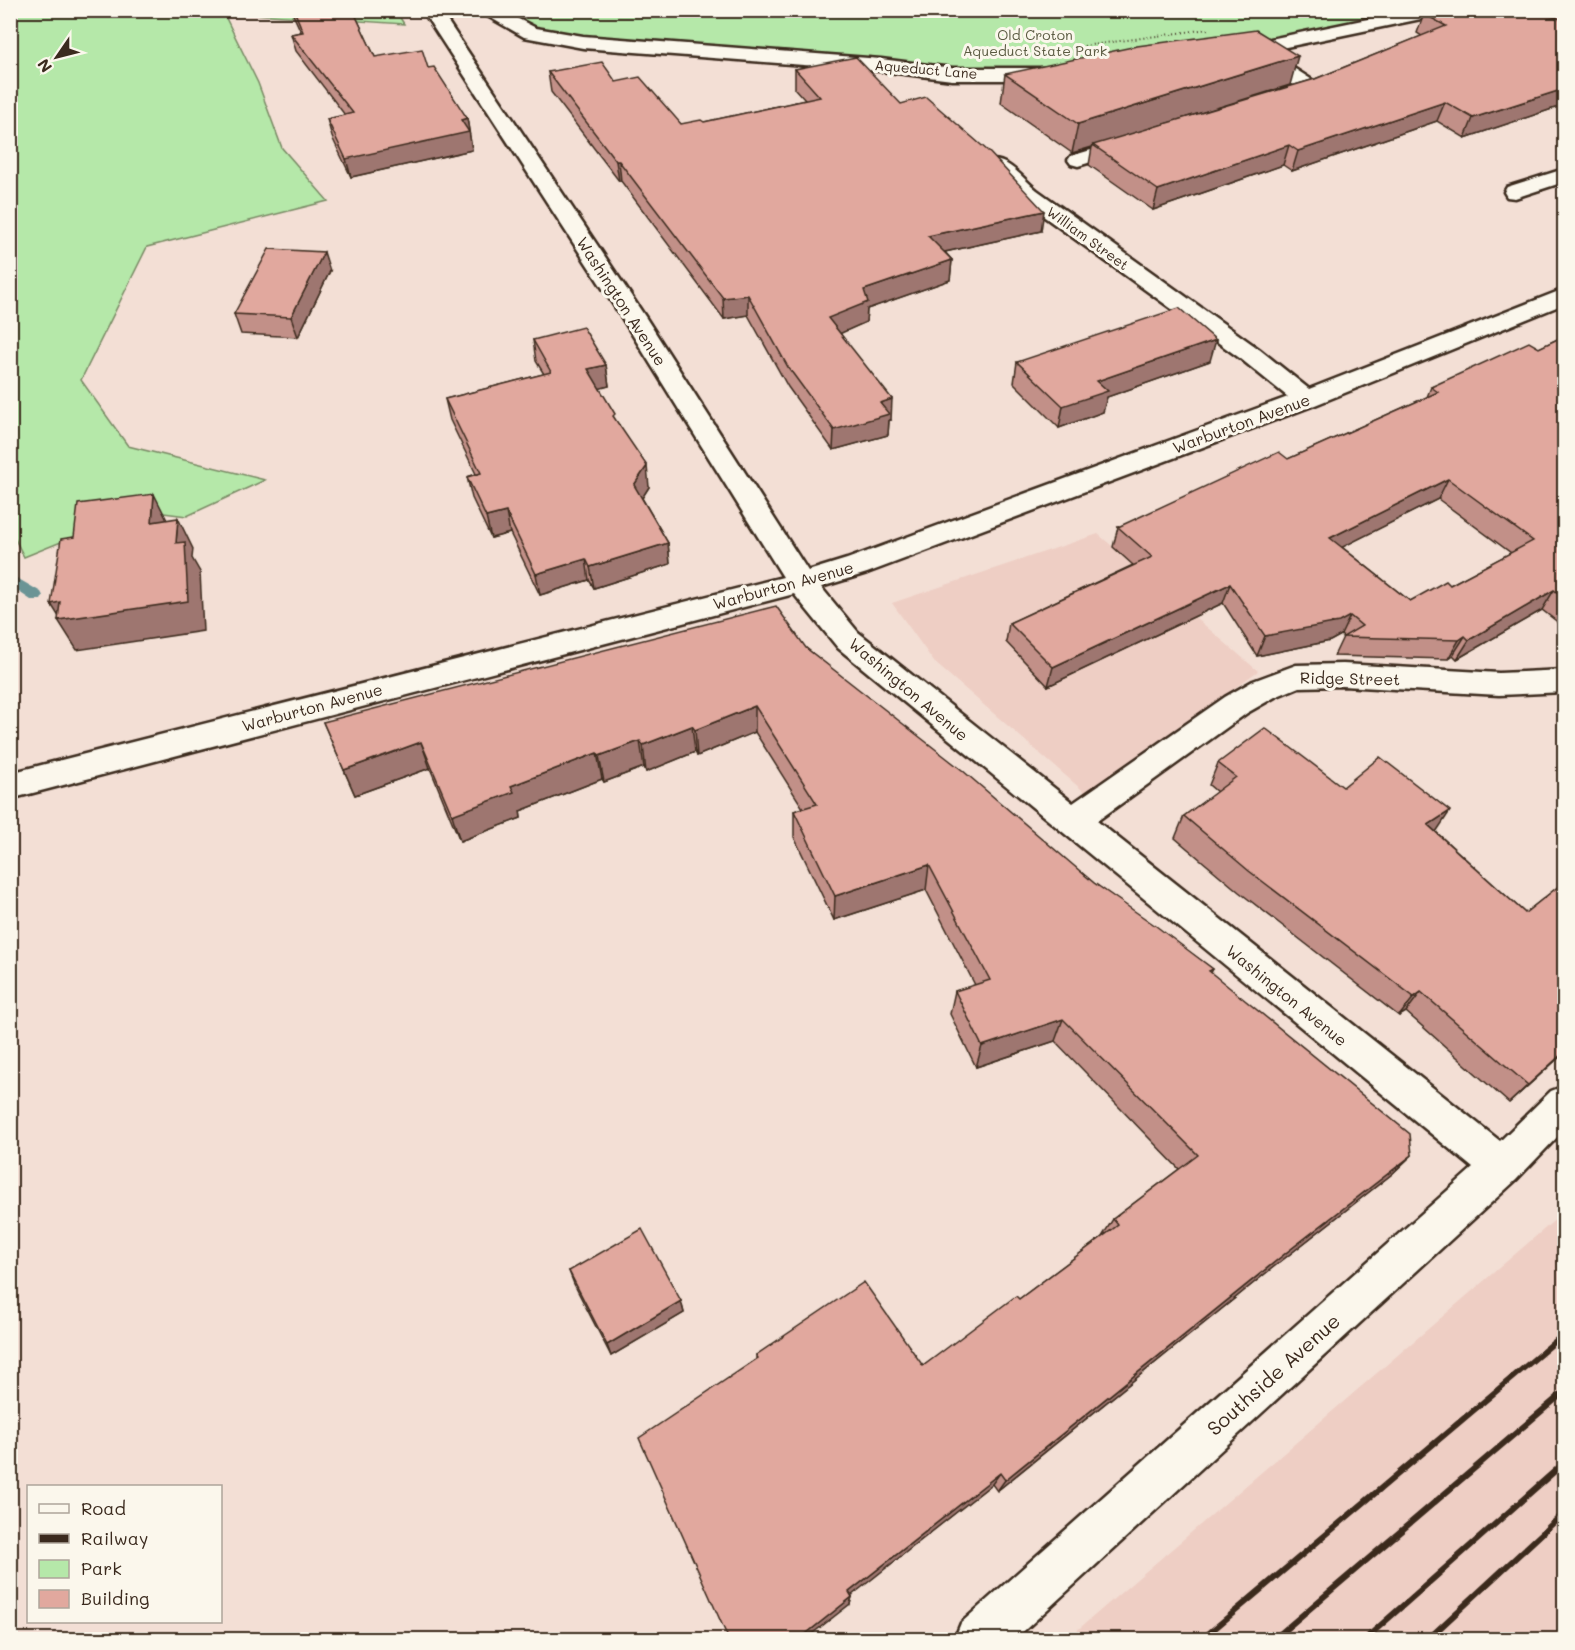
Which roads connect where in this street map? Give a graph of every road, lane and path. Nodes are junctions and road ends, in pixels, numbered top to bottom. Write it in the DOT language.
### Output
graph roads {
  1 [pos="431,10"];
  2 [pos="486,10"];
  3 [pos="1440,10"];
  4 [pos="1211,28"];
  5 [pos="1075,47"];
  6 [pos="1253,50"];
  7 [pos="1221,54"];
  8 [pos="881,65"];
  9 [pos="1073,72"];
  10 [pos="908,89"];
  11 [pos="1288,94"];
  12 [pos="1156,137"];
  13 [pos="980,152"];
  14 [pos="1078,160"];
  15 [pos="1564,175"];
  16 [pos="1515,192"];
  17 [pos="1564,296"];
  18 [pos="1306,399"];
  19 [pos="801,584"];
  20 [pos="1564,681"];
  21 [pos="10,786"];
  22 [pos="1071,822"];
  23 [pos="1564,1104"];
  24 [pos="1502,1167"];
  25 [pos="978,1640"];
  1 -- 19 [label="street, Washington Avenue"];
  2 -- 8 [label="street, Aqueduct Lane"];
  3 -- 6 [label="street"];
  4 -- 5 [label="path"];
  6 -- 7 [label="street"];
  6 -- 11 [label="street"];
  8 -- 9 [label="street, Aqueduct Lane"];
  8 -- 10 [label="street"];
  12 -- 14 [label="street"];
  13 -- 18 [label="street, William Street"];
  15 -- 16 [label="street"];
  17 -- 18 [label="street, Warburton Avenue"];
  18 -- 19 [label="street, Warburton Avenue"];
  19 -- 21 [label="street, Warburton Avenue"];
  19 -- 22 [label="street, Washington Avenue"];
  20 -- 22 [label="street, Ridge Street"];
  22 -- 24 [label="street, Washington Avenue"];
  23 -- 24 [label="street, Southside Avenue"];
  24 -- 25 [label="street, Southside Avenue"];
}
